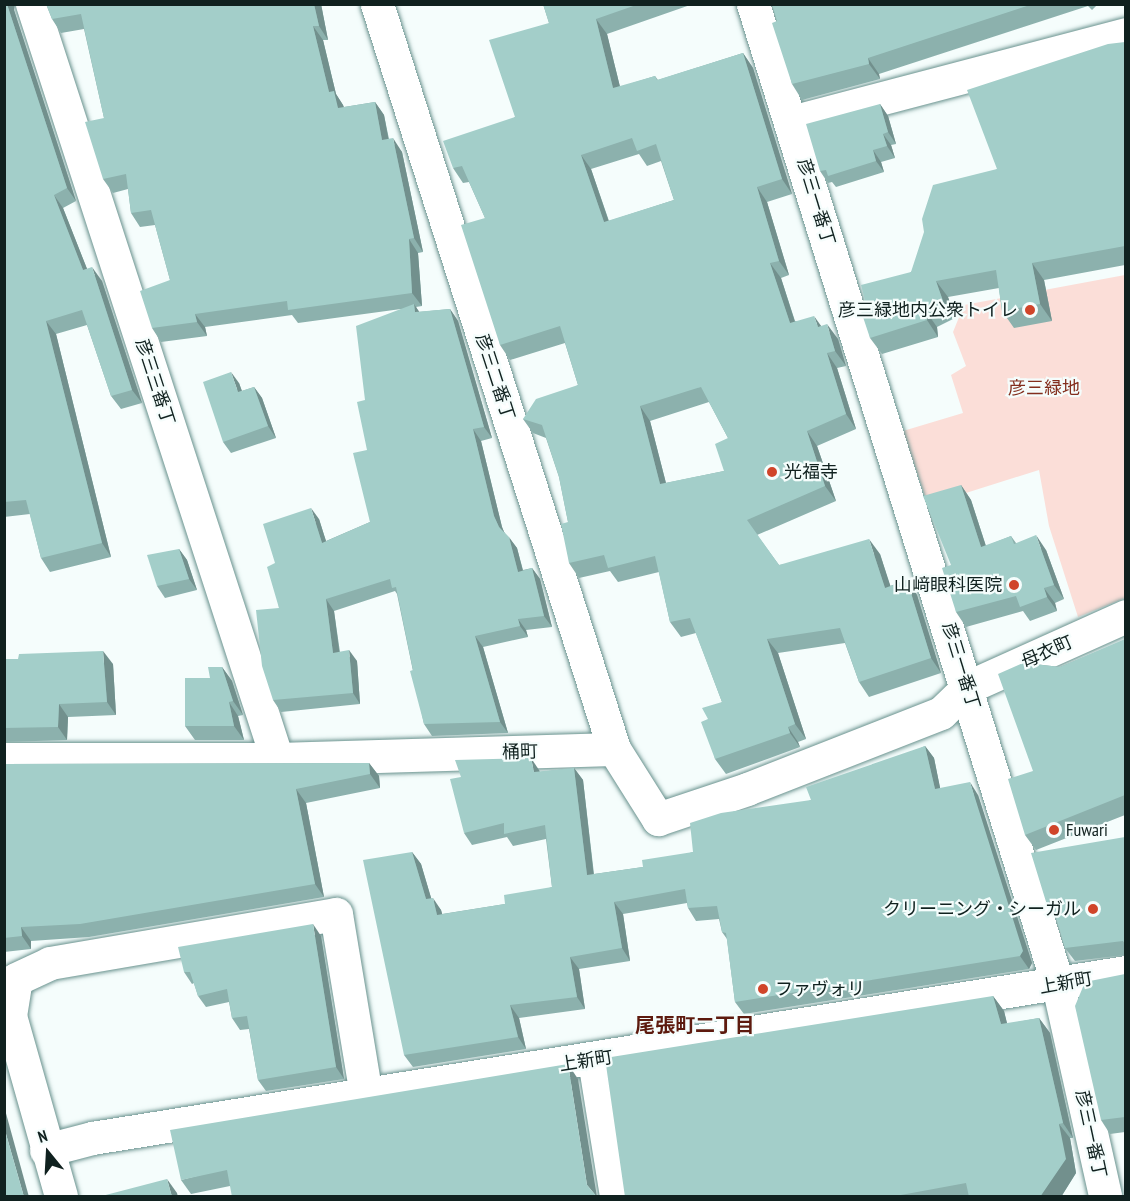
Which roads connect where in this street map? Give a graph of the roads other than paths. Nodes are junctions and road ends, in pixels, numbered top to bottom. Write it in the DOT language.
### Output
graph roads {
  1 [pos="32,4"];
  2 [pos="376,4"];
  3 [pos="753,4"];
  4 [pos="1125,34"];
  5 [pos="791,122"];
  6 [pos="1125,616"];
  7 [pos="968,687"];
  8 [pos="614,749"];
  9 [pos="4,759"];
  10 [pos="277,759"];
  11 [pos="1125,972"];
  12 [pos="1058,985"];
  13 [pos="7,1016"];
  14 [pos="594,1060"];
  15 [pos="366,1096"];
  16 [pos="46,1150"];
  17 [pos="62,1197"];
  18 [pos="616,1197"];
  19 [pos="1105,1197"];
  1 -- 10 [label="street, 彦三三番丁"];
  2 -- 8 [label="street, 彦三二番丁"];
  3 -- 5 [label="street, 彦三一番丁"];
  4 -- 5 [label="street"];
  5 -- 7 [label="street, 彦三一番丁"];
  6 -- 7 [label="street, 母衣町"];
  7 -- 8 [label="street"];
  7 -- 12 [label="street, 彦三一番丁"];
  8 -- 10 [label="street, 桶町"];
  9 -- 10 [label="street, 桶町"];
  11 -- 12 [label="street, 上新町"];
  12 -- 14 [label="street, 上新町"];
  12 -- 19 [label="street, 彦三一番丁"];
  13 -- 15 [label="street"];
  13 -- 16 [label="street"];
  14 -- 15 [label="street, 上新町"];
  14 -- 18 [label="street"];
  15 -- 16 [label="street, 上新町"];
  16 -- 17 [label="street"];
}
